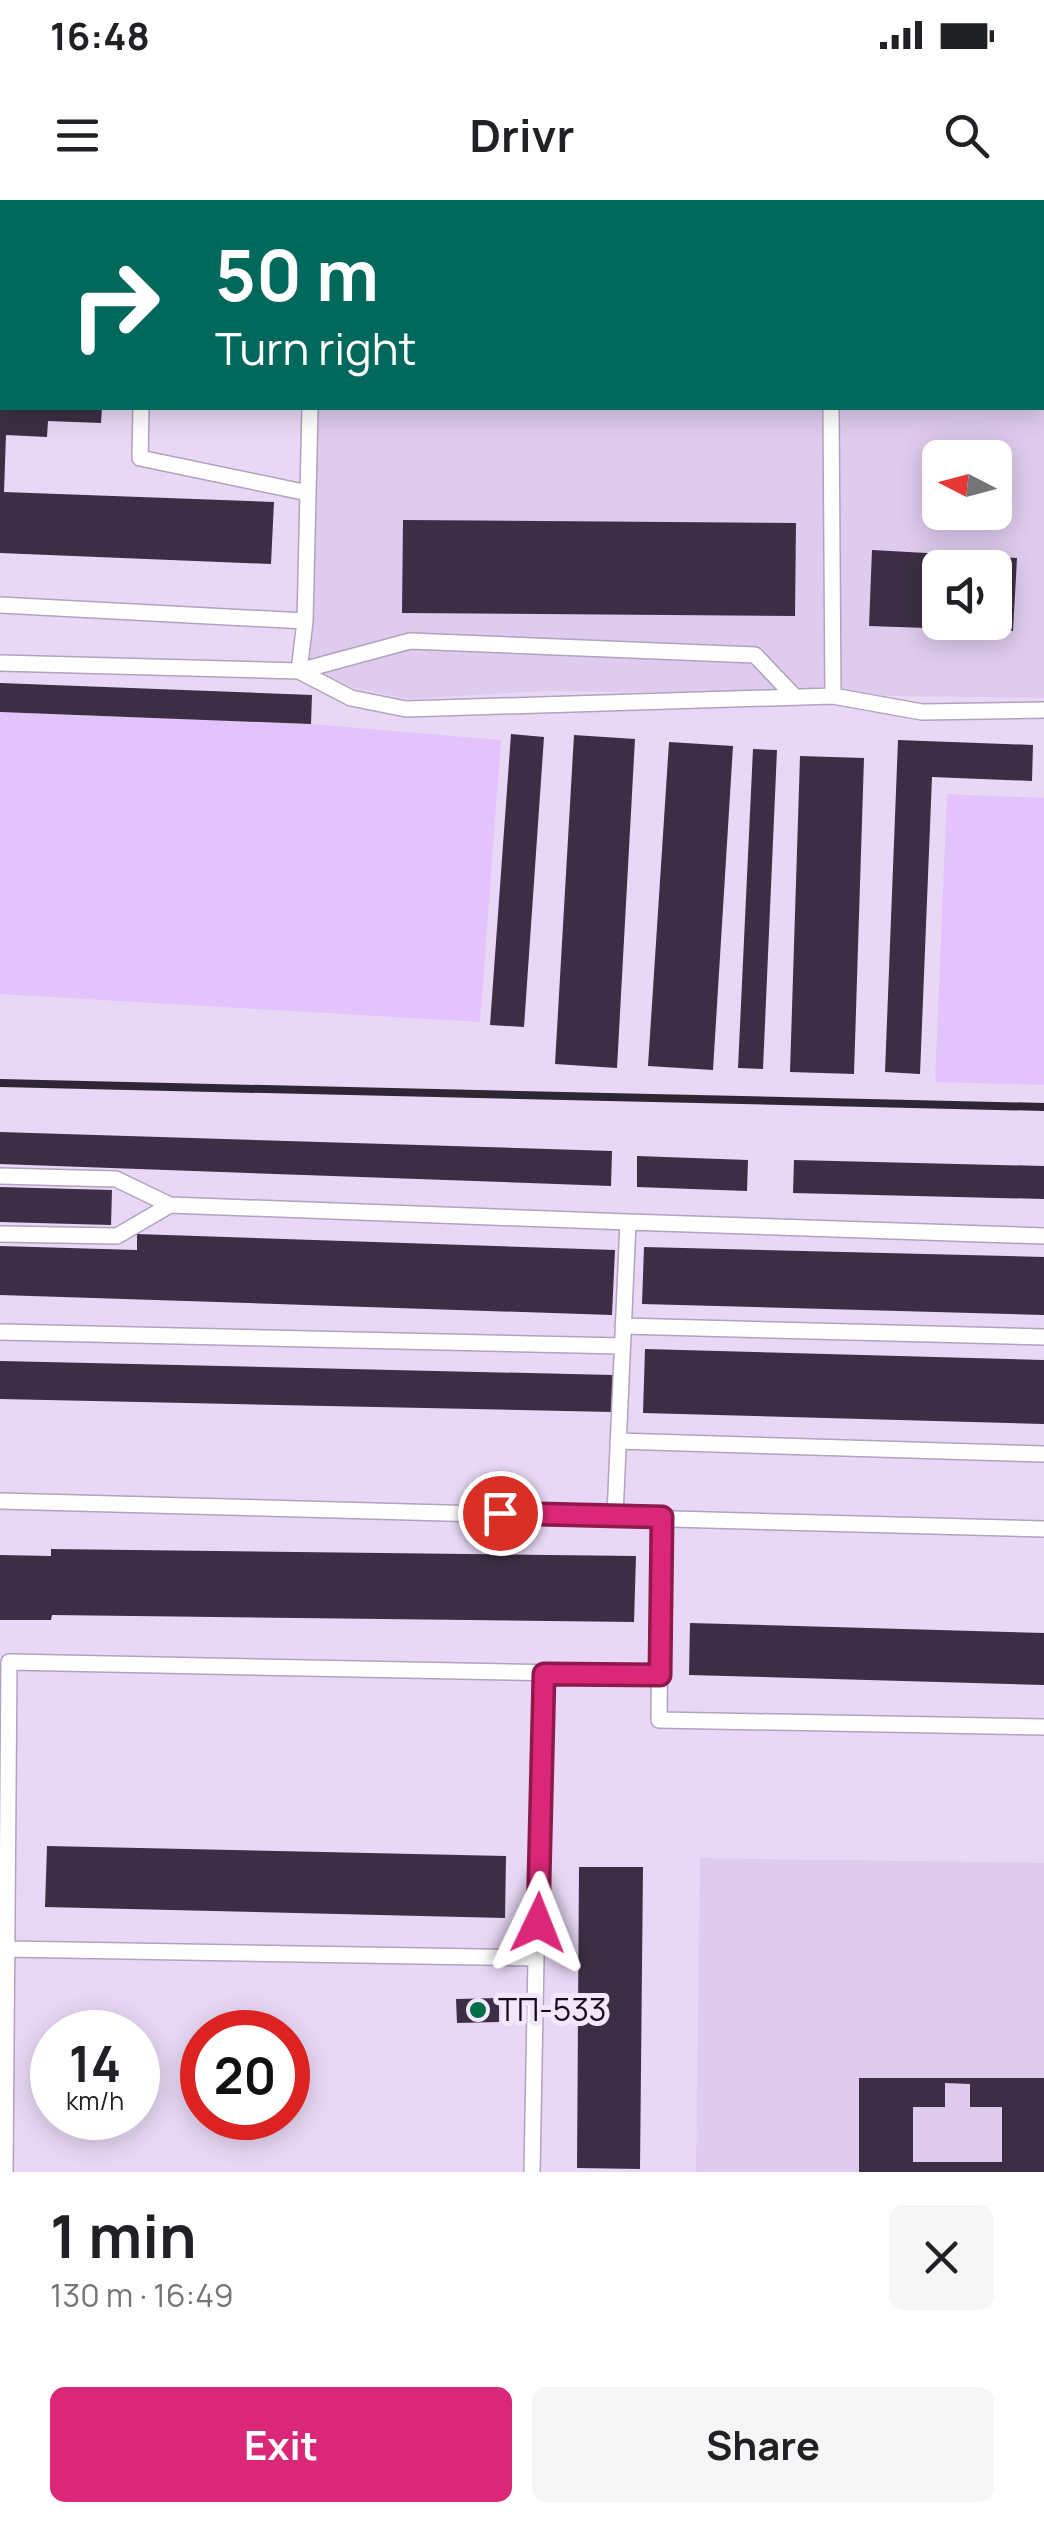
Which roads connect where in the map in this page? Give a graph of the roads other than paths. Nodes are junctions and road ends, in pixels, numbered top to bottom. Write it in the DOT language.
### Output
graph roads {
  1 [pos="141,410"];
  2 [pos="310,410"];
  3 [pos="831,410"];
  4 [pos="308,492"];
  5 [pos="0,605"];
  6 [pos="305,621"];
  7 [pos="0,663"];
  8 [pos="299,671"];
  9 [pos="833,696"];
  10 [pos="796,697"];
  11 [pos="1044,710"];
  12 [pos="0,1176"];
  13 [pos="170,1205"];
  14 [pos="628,1222"];
  15 [pos="0,1234"];
  16 [pos="1044,1236"];
  17 [pos="623,1326"];
  18 [pos="0,1332"];
  19 [pos="1044,1337"];
  20 [pos="622,1346"];
  21 [pos="618,1441"];
  22 [pos="1044,1454"];
  23 [pos="0,1501"];
  24 [pos="615,1516"];
  25 [pos="662,1517"];
  26 [pos="1044,1529"];
  27 [pos="544,1674"];
  28 [pos="660,1675"];
  29 [pos="1044,1727"];
  30 [pos="8,1949"];
  31 [pos="536,1958"];
  32 [pos="6,2172"];
  33 [pos="532,2172"];
  1 -- 4 [label="lane"];
  2 -- 4 [label="lane"];
  3 -- 9 [label="lane"];
  4 -- 6 [label="lane"];
  5 -- 6 [label="lane"];
  6 -- 8 [label="lane"];
  7 -- 8 [label="lane"];
  8 -- 10 [label="lane"];
  8 -- 10 [label="lane"];
  9 -- 10 [label="lane"];
  9 -- 11 [label="lane"];
  12 -- 13 [label="lane"];
  13 -- 14 [label="lane"];
  13 -- 15 [label="lane"];
  14 -- 16 [label="lane"];
  14 -- 17 [label="lane"];
  17 -- 19 [label="lane"];
  17 -- 20 [label="lane"];
  18 -- 20 [label="lane"];
  20 -- 21 [label="lane"];
  21 -- 22 [label="lane"];
  21 -- 24 [label="lane"];
  23 -- 24 [label="lane"];
  24 -- 25 [label="lane"];
  25 -- 26 [label="lane"];
  25 -- 28 [label="lane"];
  27 -- 28 [label="lane"];
  27 -- 30 [label="lane"];
  27 -- 31 [label="lane"];
  28 -- 29 [label="lane"];
  30 -- 31 [label="lane"];
  30 -- 32 [label="lane"];
  31 -- 33 [label="lane"];
}
